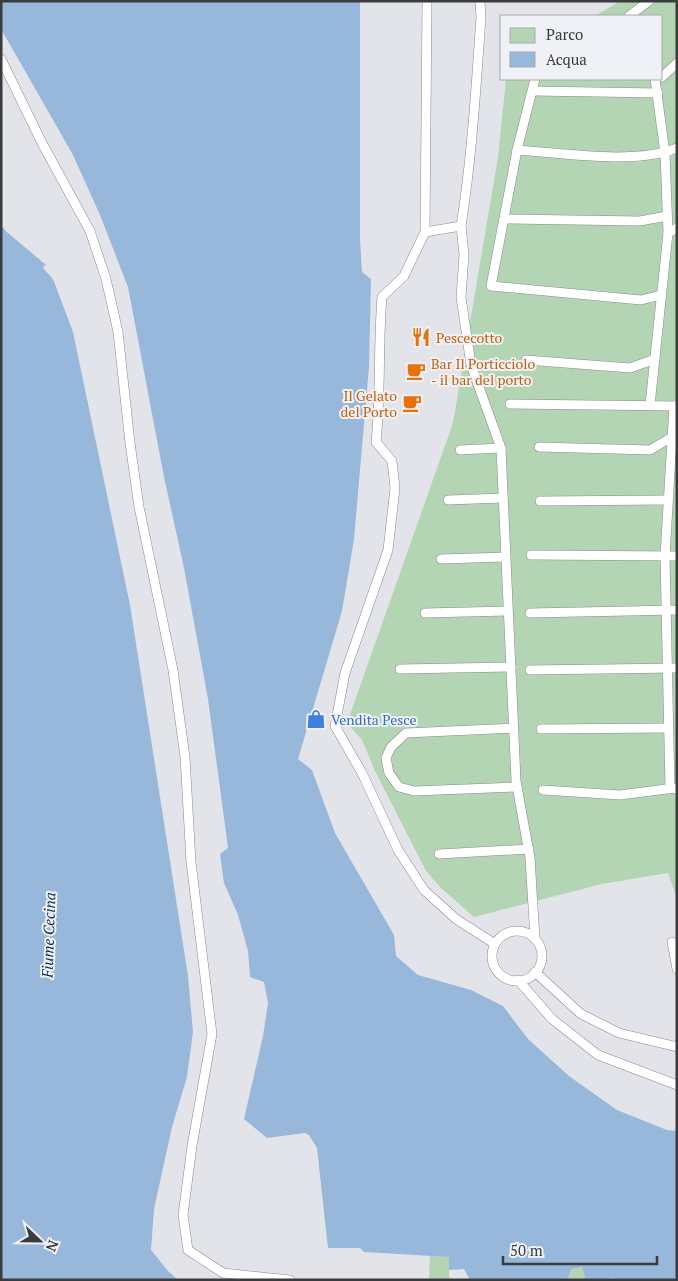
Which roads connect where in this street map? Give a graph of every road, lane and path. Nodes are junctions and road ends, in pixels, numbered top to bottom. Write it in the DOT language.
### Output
graph roads {
  1 [pos="427,1"];
  2 [pos="480,1"];
  3 [pos="649,1"];
  4 [pos="630,15"];
  5 [pos="1,59"];
  6 [pos="677,63"];
  7 [pos="663,75"];
  8 [pos="535,80"];
  9 [pos="658,80"];
  10 [pos="533,91"];
  11 [pos="658,93"];
  12 [pos="677,148"];
  13 [pos="518,150"];
  14 [pos="665,153"];
  15 [pos="667,216"];
  16 [pos="504,219"];
  17 [pos="461,226"];
  18 [pos="677,228"];
  19 [pos="425,232"];
  20 [pos="668,233"];
  21 [pos="661,295"];
  22 [pos="655,359"];
  23 [pos="526,360"];
  24 [pos="510,404"];
  25 [pos="650,405"];
  26 [pos="675,406"];
  27 [pos="672,437"];
  28 [pos="501,448"];
  29 [pos="540,448"];
  30 [pos="460,450"];
  31 [pos="503,498"];
  32 [pos="448,500"];
  33 [pos="668,500"];
  34 [pos="540,501"];
  35 [pos="531,554"];
  36 [pos="665,556"];
  37 [pos="677,556"];
  38 [pos="506,557"];
  39 [pos="441,560"];
  40 [pos="677,610"];
  41 [pos="508,611"];
  42 [pos="666,611"];
  43 [pos="530,612"];
  44 [pos="425,613"];
  45 [pos="511,667"];
  46 [pos="672,668"];
  47 [pos="400,669"];
  48 [pos="530,670"];
  49 [pos="513,728"];
  50 [pos="668,728"];
  51 [pos="541,729"];
  52 [pos="517,788"];
  53 [pos="673,789"];
  54 [pos="543,790"];
  55 [pos="529,849"];
  56 [pos="439,854"];
  57 [pos="535,939"];
  58 [pos="672,942"];
  59 [pos="495,944"];
  60 [pos="677,969"];
  61 [pos="535,972"];
  62 [pos="518,980"];
  63 [pos="677,1047"];
  64 [pos="677,1085"];
  65 [pos="223,1276"];
  66 [pos="290,1280"];
  1 -- 19 [label="lane"];
  2 -- 17 [label="lane"];
  3 -- 4 [label="lane"];
  5 -- 65 [label="lane"];
  6 -- 7 [label="lane"];
  8 -- 10 [label="lane"];
  9 -- 11 [label="lane"];
  10 -- 11 [label="lane"];
  10 -- 13 [label="lane"];
  11 -- 14 [label="lane"];
  12 -- 14 [label="lane"];
  13 -- 14 [label="lane"];
  13 -- 16 [label="lane"];
  14 -- 15 [label="lane"];
  15 -- 16 [label="lane"];
  15 -- 20 [label="lane"];
  16 -- 21 [label="lane"];
  17 -- 19 [label="lane"];
  17 -- 28 [label="lane"];
  18 -- 20 [label="lane"];
  19 -- 59 [label="lane"];
  20 -- 21 [label="lane"];
  21 -- 22 [label="lane"];
  22 -- 23 [label="lane"];
  22 -- 25 [label="lane"];
  24 -- 25 [label="lane"];
  25 -- 26 [label="lane"];
  26 -- 27 [label="lane"];
  27 -- 29 [label="lane"];
  27 -- 33 [label="lane"];
  28 -- 30 [label="lane"];
  28 -- 31 [label="lane"];
  31 -- 32 [label="lane"];
  31 -- 38 [label="lane"];
  33 -- 34 [label="lane"];
  33 -- 36 [label="lane"];
  35 -- 36 [label="lane"];
  36 -- 37 [label="lane"];
  36 -- 42 [label="lane"];
  38 -- 39 [label="lane"];
  38 -- 41 [label="lane"];
  40 -- 42 [label="lane"];
  41 -- 44 [label="lane"];
  41 -- 45 [label="lane"];
  42 -- 43 [label="lane"];
  42 -- 46 [label="lane"];
  45 -- 47 [label="lane"];
  45 -- 49 [label="lane"];
  46 -- 48 [label="lane"];
  46 -- 50 [label="lane"];
  49 -- 52 [label="lane"];
  49 -- 52 [label="lane"];
  50 -- 51 [label="lane"];
  50 -- 53 [label="lane"];
  52 -- 55 [label="lane"];
  53 -- 54 [label="lane"];
  55 -- 56 [label="lane"];
  55 -- 57 [label="lane"];
  57 -- 59 [label="lane"];
  57 -- 61 [label="lane"];
  58 -- 60 [label="lane"];
  59 -- 62 [label="lane"];
  61 -- 62 [label="lane"];
  61 -- 63 [label="lane"];
  62 -- 64 [label="lane"];
  65 -- 66 [label="lane"];
}
